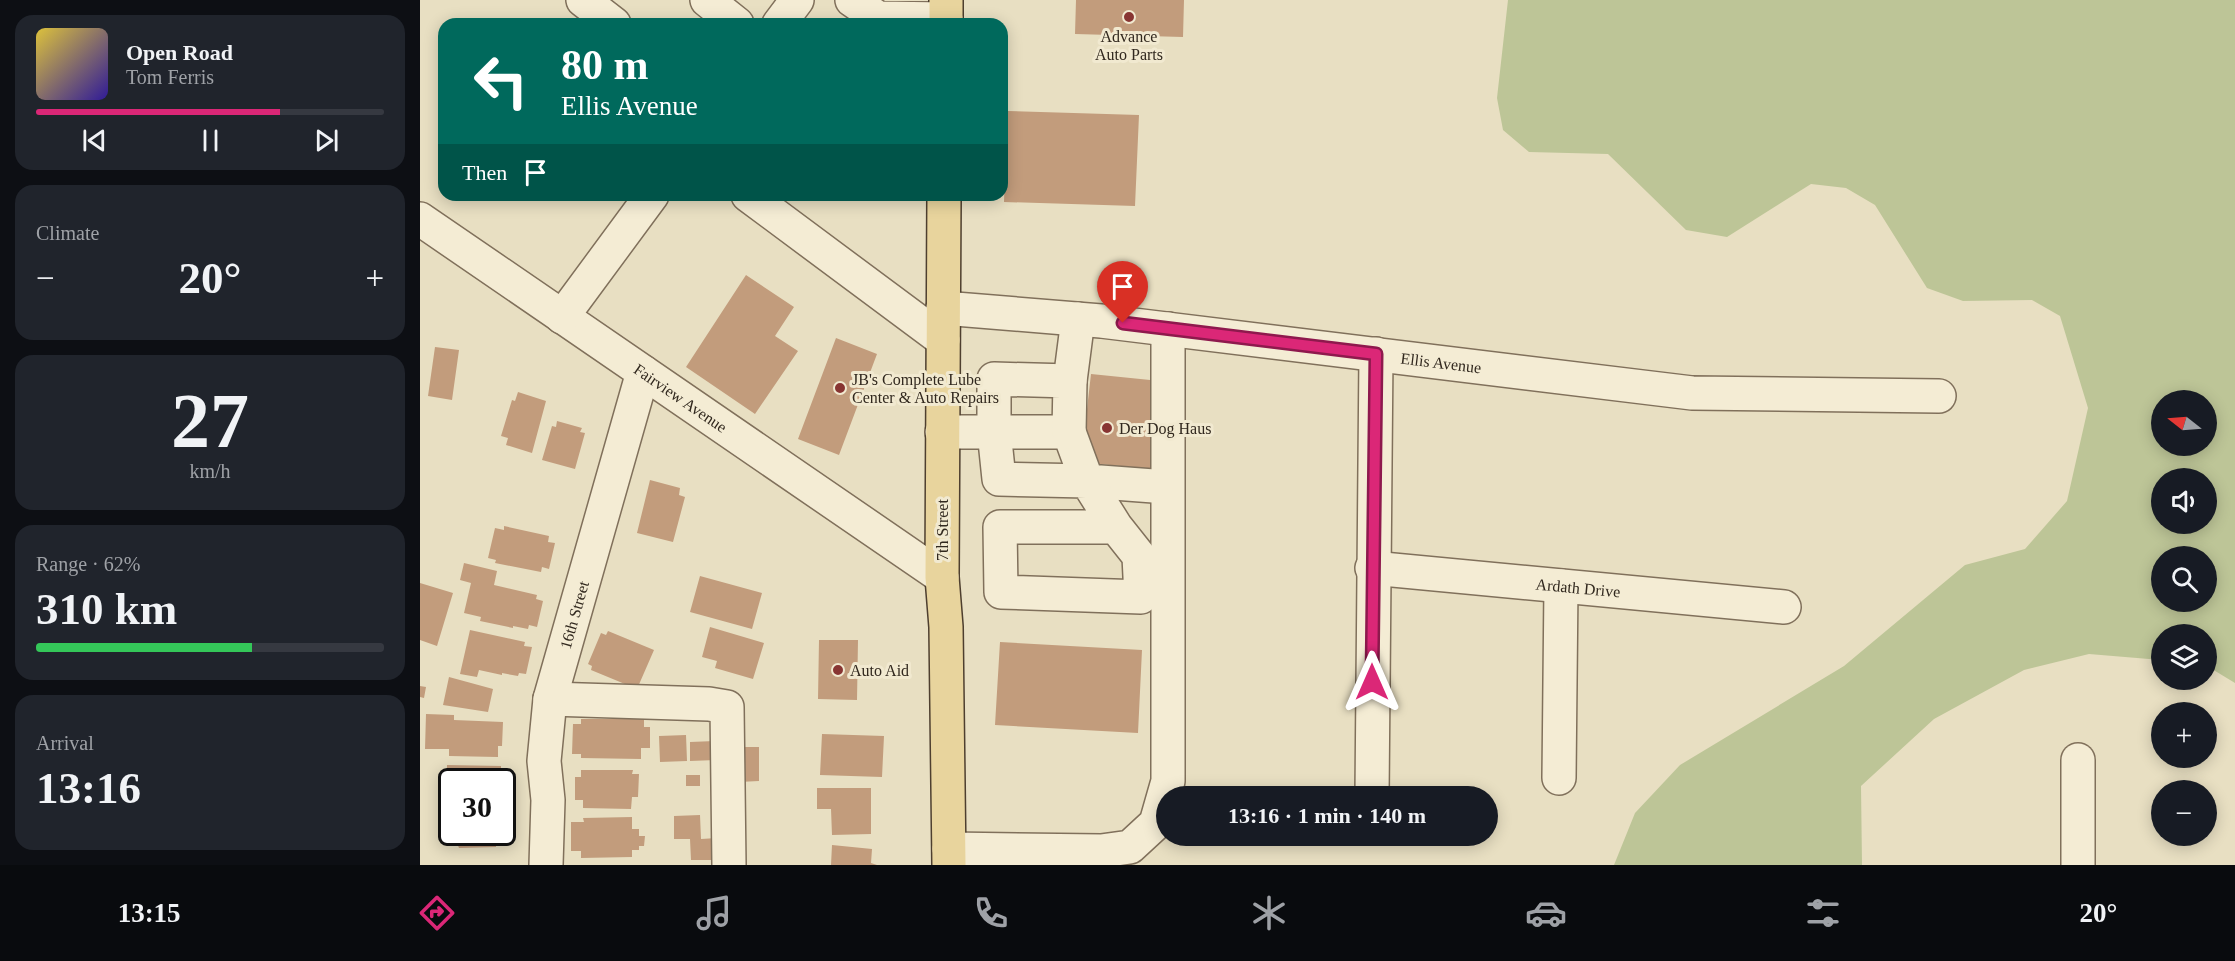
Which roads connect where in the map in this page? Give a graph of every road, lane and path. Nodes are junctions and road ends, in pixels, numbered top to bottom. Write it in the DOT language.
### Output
graph roads {
  1 [pos="583,0"];
  2 [pos="707,0"];
  3 [pos="797,0"];
  4 [pos="852,0"];
  5 [pos="946,14"];
  6 [pos="606,18"];
  7 [pos="730,18"];
  8 [pos="784,18"];
  9 [pos="648,201"];
  10 [pos="756,201"];
  11 [pos="944,201"];
  12 [pos="420,219"];
  13 [pos="943,308"];
  14 [pos="562,317"];
  15 [pos="1078,319"];
  16 [pos="1168,329"];
  17 [pos="943,340"];
  18 [pos="1376,354"];
  19 [pos="643,372"];
  20 [pos="1070,381"];
  21 [pos="1940,396"];
  22 [pos="994,431"];
  23 [pos="942,432"];
  24 [pos="1069,432"];
  25 [pos="999,479"];
  26 [pos="1088,481"];
  27 [pos="1167,487"];
  28 [pos="1000,527"];
  29 [pos="1116,527"];
  30 [pos="1372,568"];
  31 [pos="942,577"];
  32 [pos="1561,586"];
  33 [pos="1784,607"];
  34 [pos="550,699"];
  35 [pos="2078,760"];
  36 [pos="1559,778"];
  37 [pos="1372,786"];
  38 [pos="949,857"];
  39 [pos="546,865"];
  40 [pos="729,865"];
  41 [pos="2078,865"];
  1 -- 6 [label="street"];
  2 -- 7 [label="street"];
  3 -- 8 [label="street"];
  4 -- 5 [label="street"];
  9 -- 14 [label="street"];
  10 -- 17 [label="street"];
  11 -- 13 [label="main road, 7th Street"];
  12 -- 14 [label="street, Fairview Avenue"];
  13 -- 15 [label="street, Ellis Avenue"];
  13 -- 17 [label="main road, 7th Street"];
  14 -- 19 [label="street, Fairview Avenue"];
  15 -- 16 [label="street, Ellis Avenue"];
  15 -- 20 [label="street"];
  16 -- 18 [label="street, Ellis Avenue"];
  16 -- 27 [label="street"];
  17 -- 23 [label="main road, 7th Street"];
  18 -- 21 [label="street, Ellis Avenue"];
  18 -- 30 [label="street"];
  19 -- 31 [label="street, Fairview Avenue"];
  19 -- 34 [label="street, 16th Street"];
  20 -- 22 [label="street"];
  20 -- 24 [label="street"];
  22 -- 23 [label="street"];
  22 -- 24 [label="street"];
  22 -- 25 [label="street"];
  23 -- 31 [label="main road, 7th Street"];
  24 -- 26 [label="street"];
  25 -- 26 [label="street"];
  25 -- 28 [label="street"];
  26 -- 27 [label="street"];
  26 -- 29 [label="street"];
  27 -- 38 [label="street"];
  28 -- 29 [label="street"];
  28 -- 29 [label="street"];
  30 -- 32 [label="street, Ardath Drive"];
  30 -- 37 [label="street"];
  31 -- 38 [label="main road, 7th Street"];
  32 -- 33 [label="street, Ardath Drive"];
  32 -- 36 [label="street"];
  34 -- 39 [label="street, 16th Street"];
  34 -- 40 [label="street"];
  35 -- 41 [label="street"];
}
